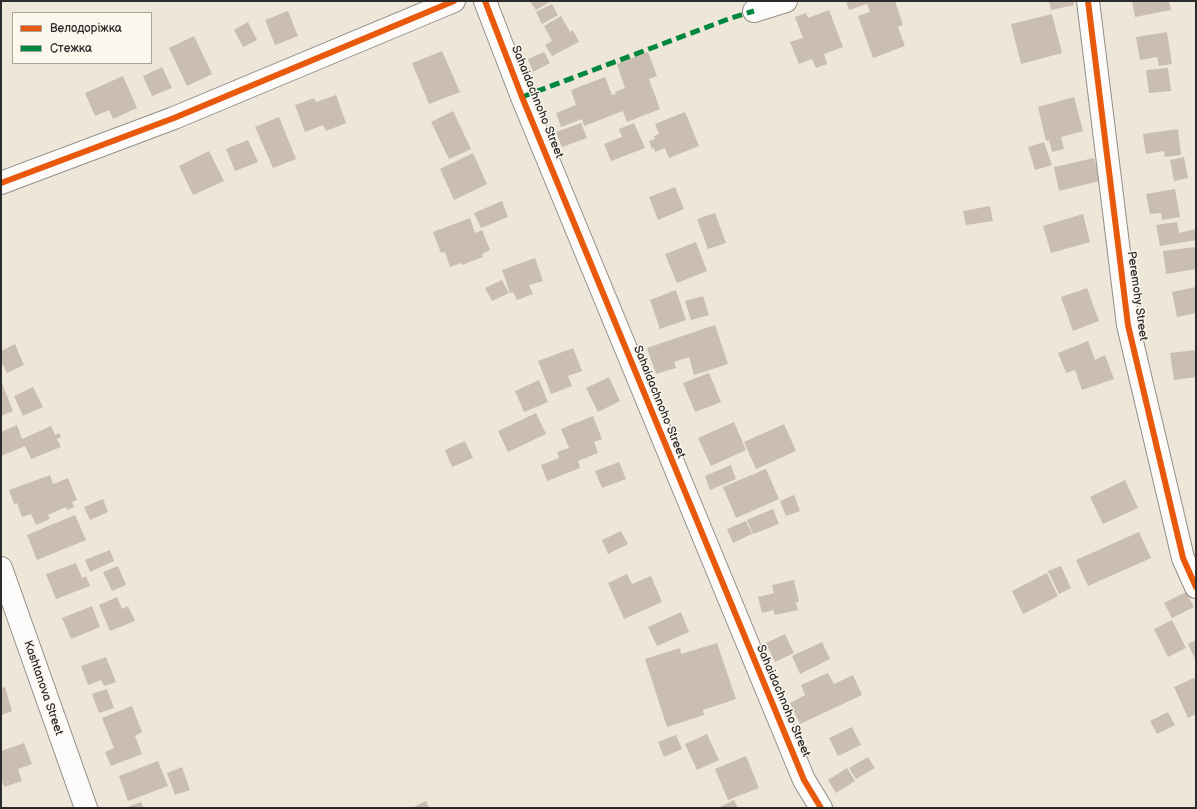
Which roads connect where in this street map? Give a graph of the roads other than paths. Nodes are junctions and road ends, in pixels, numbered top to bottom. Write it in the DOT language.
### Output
graph roads {
  1 [pos="454,1"];
  2 [pos="485,1"];
  3 [pos="786,1"];
  4 [pos="1088,1"];
  5 [pos="754,11"];
  6 [pos="1,183"];
  7 [pos="1,568"];
  8 [pos="1196,587"];
  9 [pos="86,808"];
  10 [pos="821,808"];
  1 -- 6 [label="street"];
  2 -- 10 [label="street, Sahaidachnoho Street"];
  3 -- 5 [label="street"];
  4 -- 8 [label="street, Peremohy Street"];
  7 -- 9 [label="street, Kashtanova Street"];
}
